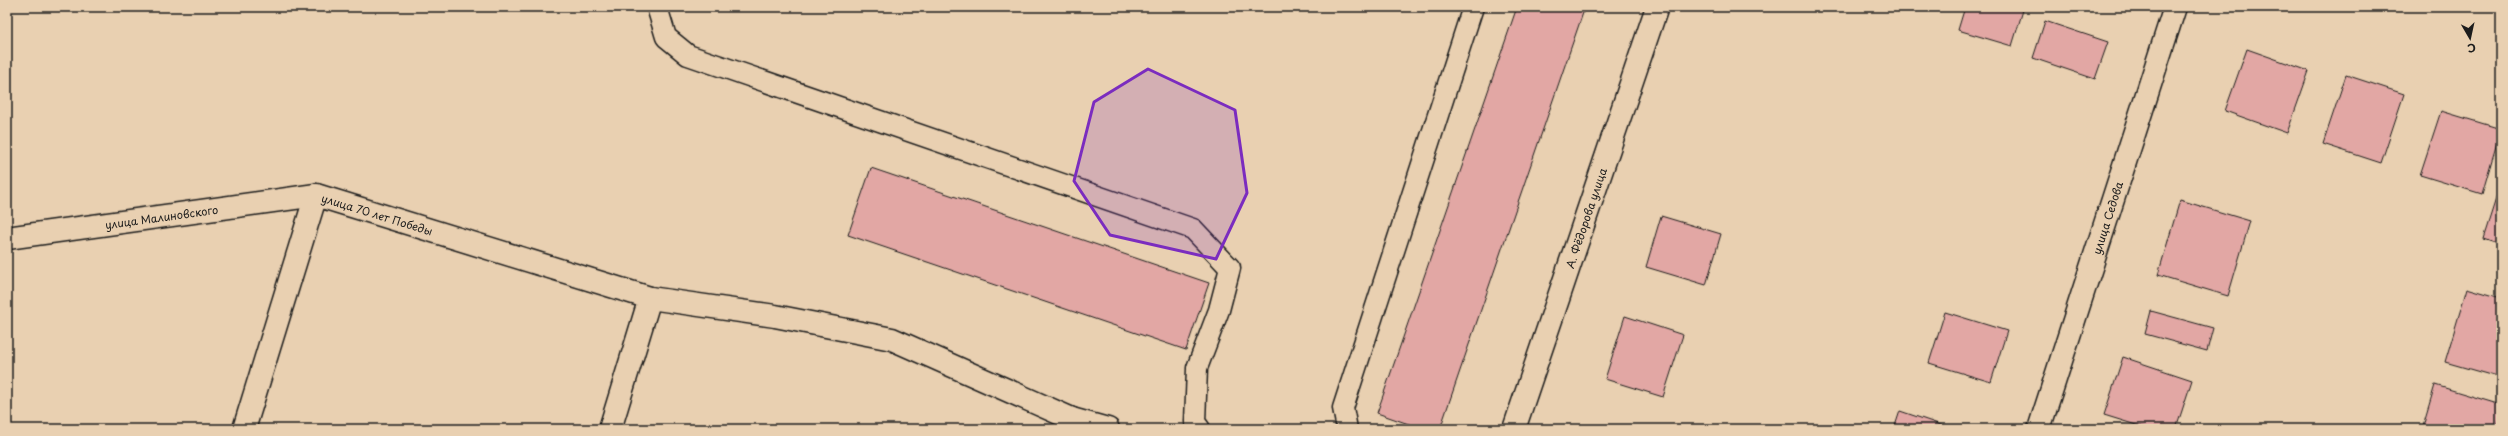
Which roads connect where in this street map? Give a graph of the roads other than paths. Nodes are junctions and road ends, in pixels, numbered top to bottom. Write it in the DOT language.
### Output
graph roads {
  1 [pos="657,7"];
  2 [pos="1473,7"];
  3 [pos="1657,7"];
  4 [pos="2175,7"];
  5 [pos="316,195"];
  6 [pos="7,238"];
  7 [pos="650,298"];
  8 [pos="1071,424"];
  9 [pos="244,429"];
  10 [pos="610,429"];
  11 [pos="1108,429"];
  12 [pos="1200,429"];
  13 [pos="1347,429"];
  14 [pos="1514,429"];
  15 [pos="2039,429"];
  1 -- 12 [label="lane"];
  2 -- 13 [label="lane"];
  3 -- 14 [label="street, А. Фёдорова улица"];
  4 -- 15 [label="street, улица Седова"];
  5 -- 6 [label="street, улица Малиновского"];
  5 -- 7 [label="street, улица 70 лет Победы"];
  5 -- 9 [label="street, улица 70 лет Победы"];
  7 -- 8 [label="street, улица 70 лет Победы"];
  7 -- 10 [label="street"];
  8 -- 11 [label="street, улица 70 лет Победы"];
}
